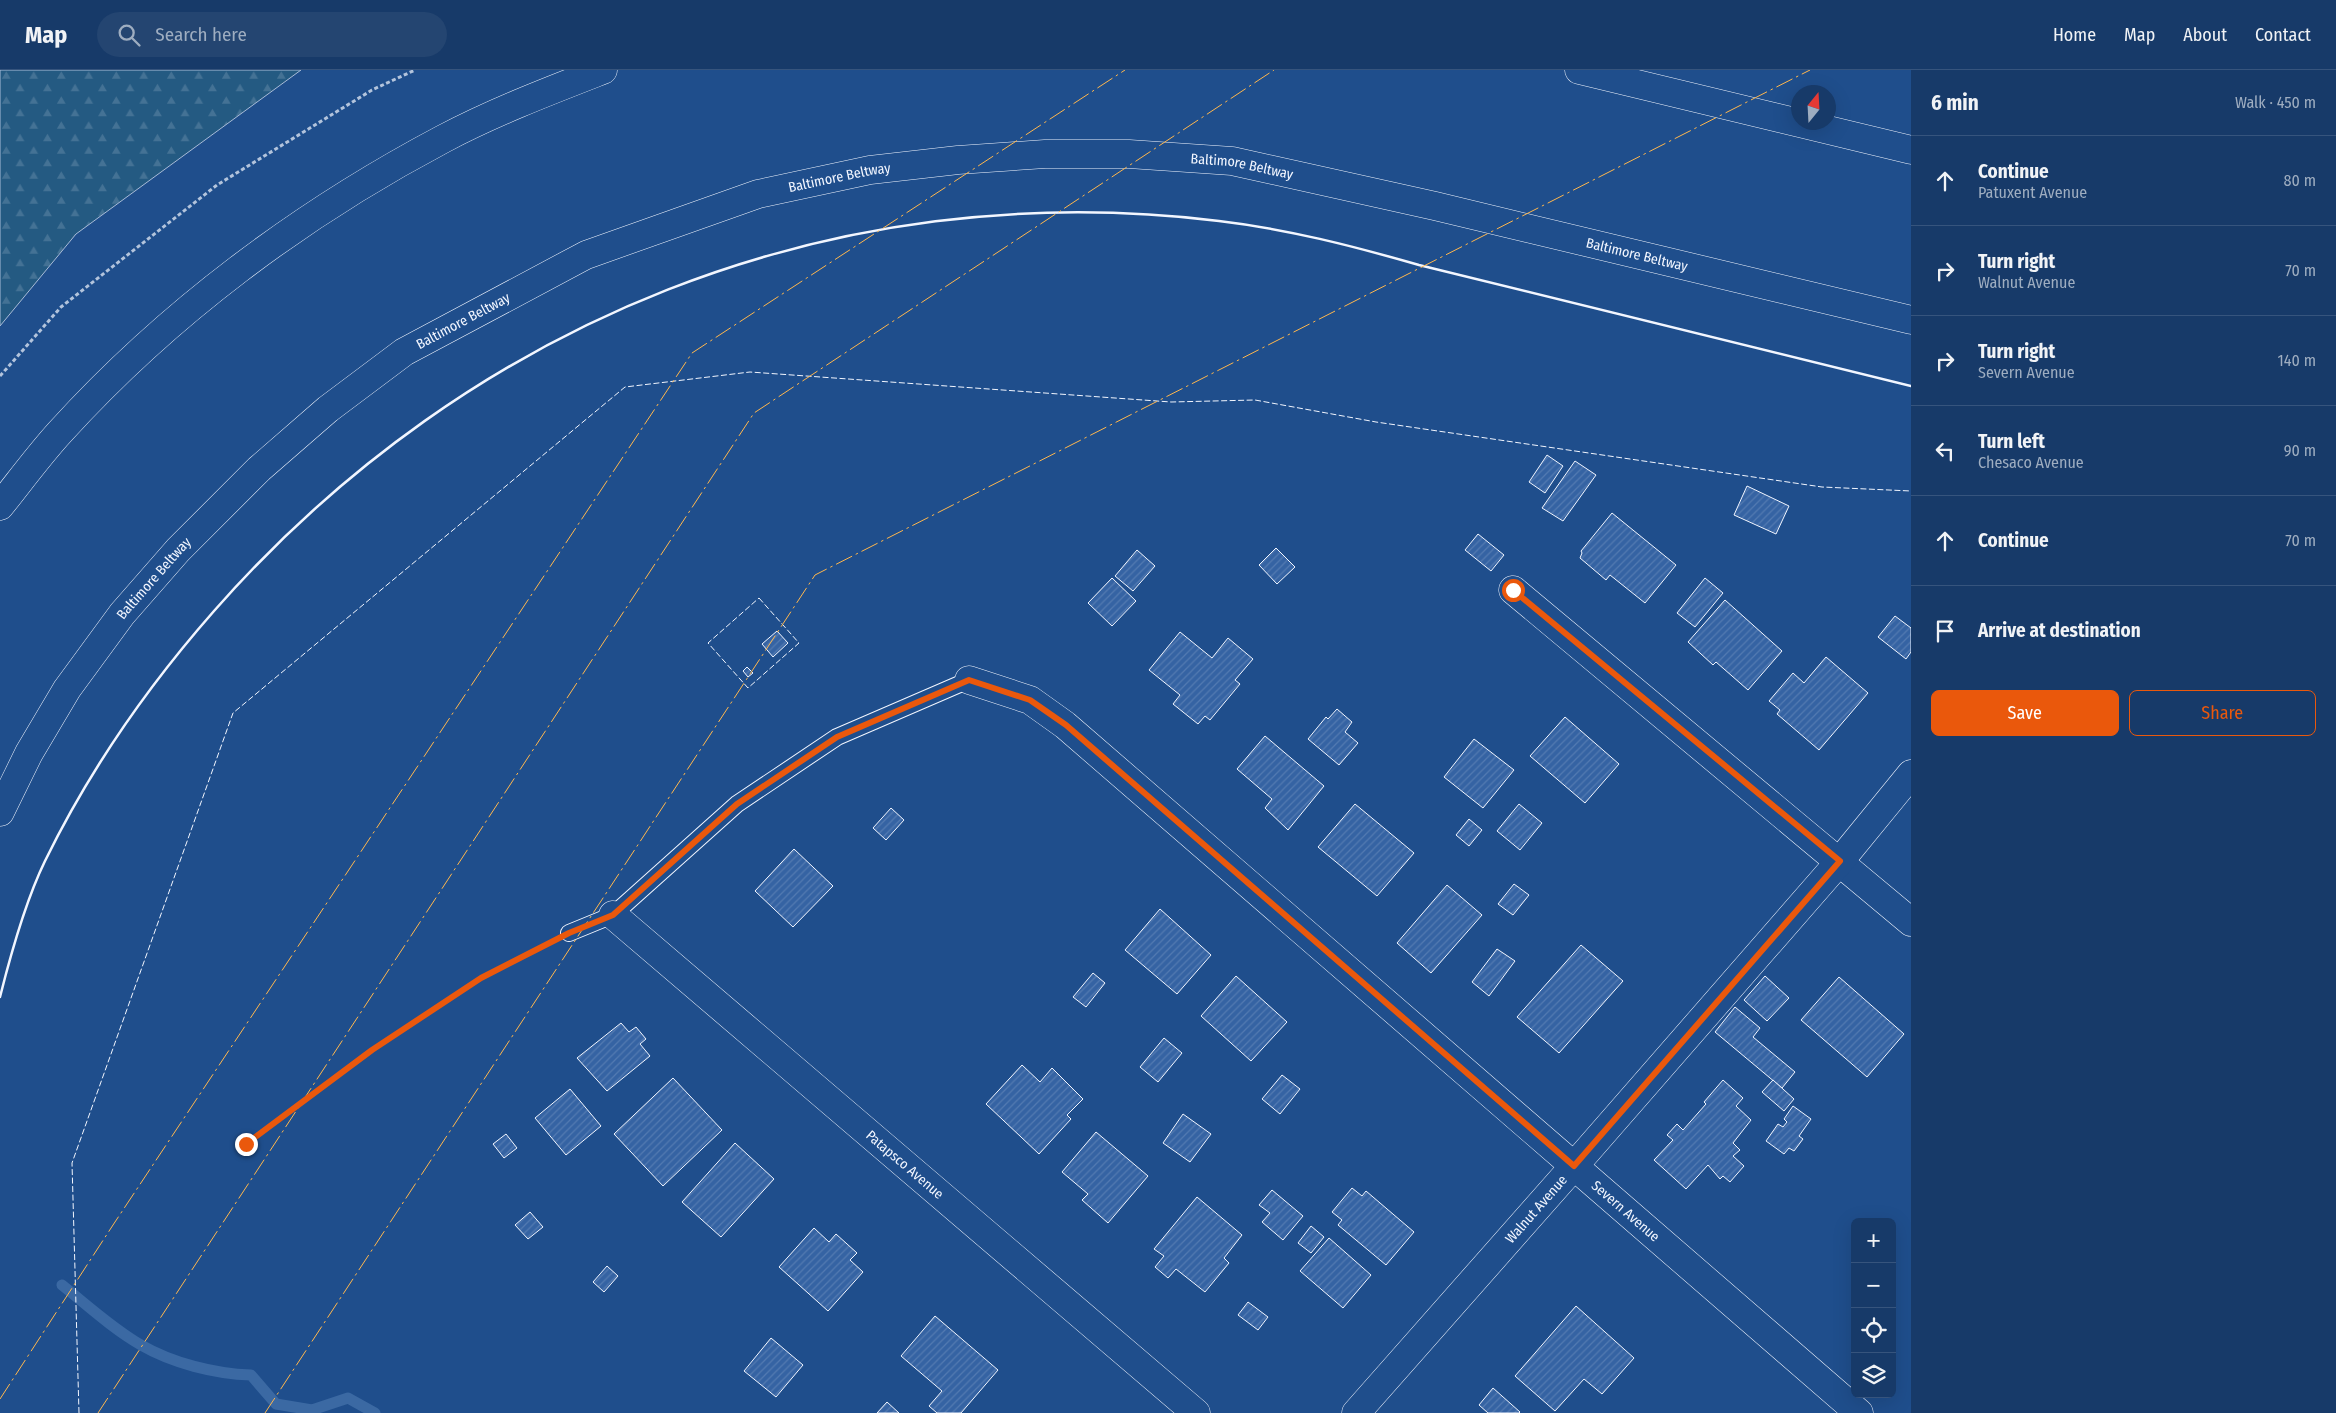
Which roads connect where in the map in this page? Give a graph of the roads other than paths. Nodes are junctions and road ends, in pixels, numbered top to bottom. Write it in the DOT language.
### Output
graph roads {
  1 [pos="603,70"];
  2 [pos="1579,70"];
  3 [pos="1911,150"];
  4 [pos="1911,320"];
  5 [pos="0,506"];
  6 [pos="1513,590"];
  7 [pos="969,680"];
  8 [pos="1911,774"];
  9 [pos="0,812"];
  10 [pos="1840,861"];
  11 [pos="613,915"];
  12 [pos="1911,922"];
  13 [pos="569,933"];
  14 [pos="1574,1166"];
  15 [pos="1196,1413"];
  16 [pos="1356,1413"];
  17 [pos="1859,1413"];
  1 -- 5 [label="main road"];
  2 -- 3 [label="main road"];
  4 -- 9 [label="main road, Baltimore Beltway"];
  6 -- 10 [label="main road"];
  7 -- 11 [label="lane"];
  7 -- 14 [label="main road, Severn Avenue"];
  8 -- 10 [label="main road, Walnut Avenue"];
  10 -- 12 [label="main road"];
  10 -- 14 [label="main road, Walnut Avenue"];
  11 -- 13 [label="lane"];
  11 -- 15 [label="main road, Patapsco Avenue"];
  14 -- 16 [label="main road, Walnut Avenue"];
  14 -- 17 [label="main road, Severn Avenue"];
}
